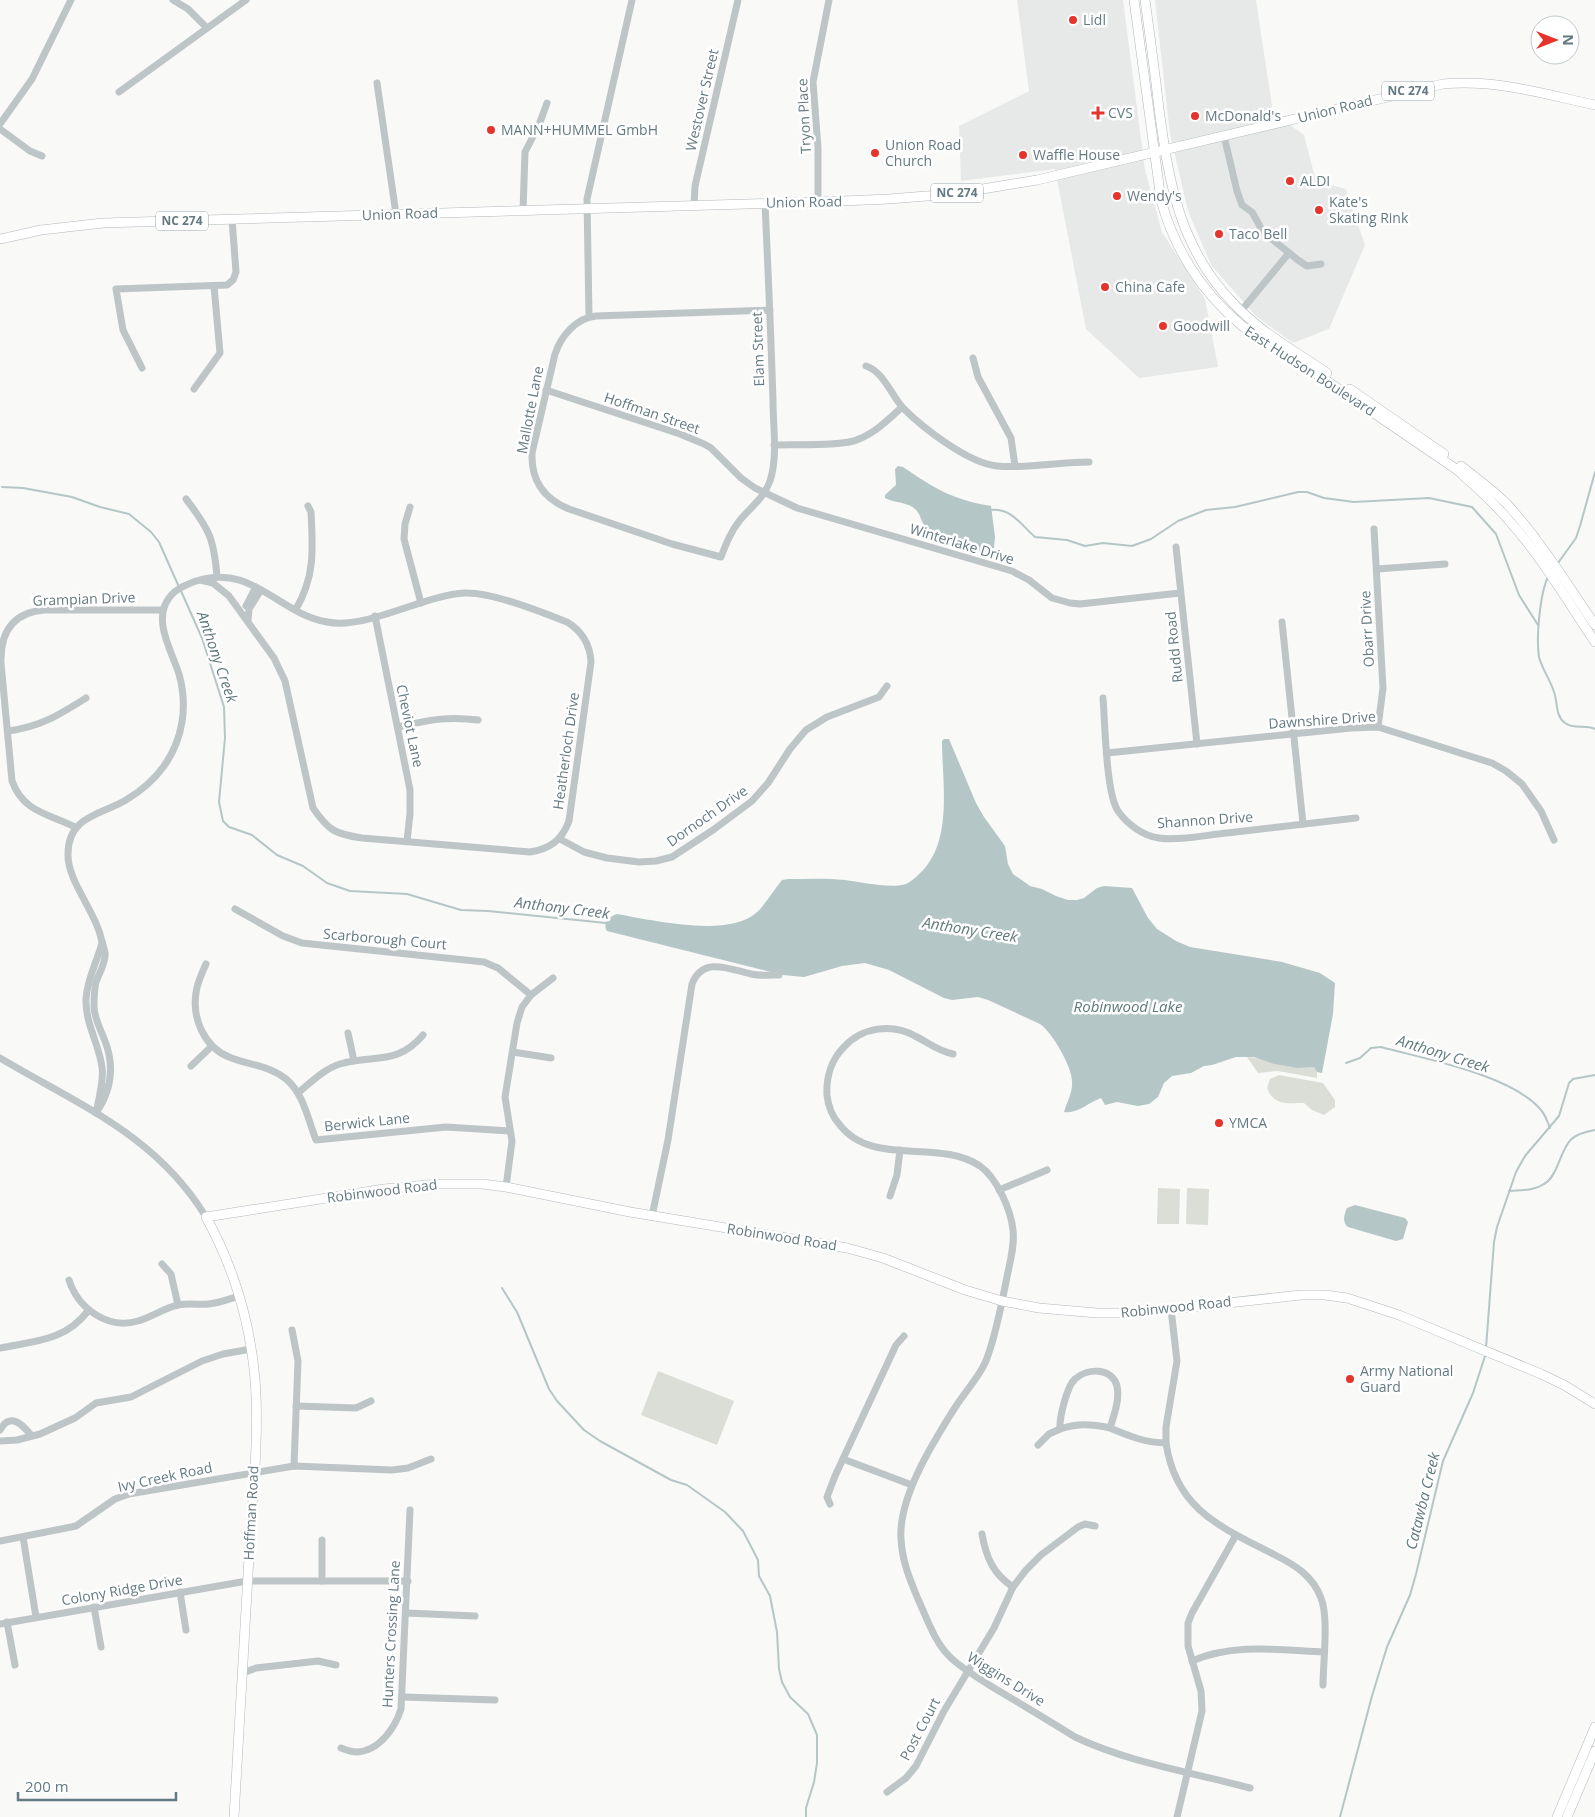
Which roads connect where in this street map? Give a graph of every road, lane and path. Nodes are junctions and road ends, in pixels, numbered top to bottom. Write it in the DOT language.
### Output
graph roads {
  1 [pos="71,0"];
  2 [pos="173,0"];
  3 [pos="246,0"];
  4 [pos="632,0"];
  5 [pos="738,0"];
  6 [pos="830,0"];
  7 [pos="1134,0"];
  8 [pos="1145,0"];
  9 [pos="207,28"];
  10 [pos="377,83"];
  11 [pos="119,92"];
  12 [pos="547,103"];
  13 [pos="1595,105"];
  14 [pos="0,124"];
  15 [pos="0,129"];
  16 [pos="1224,136"];
  17 [pos="1166,150"];
  18 [pos="1155,153"];
  19 [pos="42,156"];
  20 [pos="818,202"];
  21 [pos="765,203"];
  22 [pos="694,205"];
  23 [pos="587,208"];
  24 [pos="523,211"];
  25 [pos="396,214"];
  26 [pos="232,219"];
  27 [pos="0,239"];
  28 [pos="1289,253"];
  29 [pos="1321,264"];
  30 [pos="214,286"];
  31 [pos="770,310"];
  32 [pos="1241,311"];
  33 [pos="589,316"];
  34 [pos="973,358"];
  35 [pos="866,366"];
  36 [pos="142,368"];
  37 [pos="194,389"];
  38 [pos="546,390"];
  39 [pos="902,407"];
  40 [pos="1424,443"];
  41 [pos="774,445"];
  42 [pos="1089,462"];
  43 [pos="1015,466"];
  44 [pos="766,492"];
  45 [pos="186,499"];
  46 [pos="308,506"];
  47 [pos="410,507"];
  48 [pos="1374,529"];
  49 [pos="1176,546"];
  50 [pos="1445,564"];
  51 [pos="1377,569"];
  52 [pos="217,576"];
  53 [pos="200,580"];
  54 [pos="258,588"];
  55 [pos="1180,593"];
  56 [pos="420,603"];
  57 [pos="163,610"];
  58 [pos="296,610"];
  59 [pos="242,613"];
  60 [pos="375,616"];
  61 [pos="248,620"];
  62 [pos="1282,622"];
  63 [pos="1595,626"];
  64 [pos="1595,642"];
  65 [pos="887,686"];
  66 [pos="86,698"];
  67 [pos="1103,698"];
  68 [pos="478,720"];
  69 [pos="398,726"];
  70 [pos="1378,727"];
  71 [pos="8,732"];
  72 [pos="1293,734"];
  73 [pos="1197,744"];
  74 [pos="1107,752"];
  75 [pos="1356,818"];
  76 [pos="1303,824"];
  77 [pos="75,827"];
  78 [pos="560,838"];
  79 [pos="1554,840"];
  80 [pos="407,841"];
  81 [pos="235,909"];
  82 [pos="206,964"];
  83 [pos="779,975"];
  84 [pos="553,978"];
  85 [pos="92,984"];
  86 [pos="531,995"];
  87 [pos="97,1020"];
  88 [pos="89,1022"];
  89 [pos="348,1033"];
  90 [pos="423,1035"];
  91 [pos="212,1046"];
  92 [pos="512,1052"];
  93 [pos="952,1054"];
  94 [pos="0,1058"];
  95 [pos="550,1058"];
  96 [pos="354,1061"];
  97 [pos="191,1066"];
  98 [pos="298,1093"];
  99 [pos="96,1113"];
  100 [pos="510,1131"];
  101 [pos="900,1150"];
  102 [pos="1047,1170"];
  103 [pos="506,1187"];
  104 [pos="999,1190"];
  105 [pos="890,1196"];
  106 [pos="652,1216"];
  107 [pos="206,1217"];
  108 [pos="162,1264"];
  109 [pos="69,1280"];
  110 [pos="239,1296"];
  111 [pos="1002,1301"];
  112 [pos="178,1305"];
  113 [pos="1171,1309"];
  114 [pos="88,1311"];
  115 [pos="292,1330"];
  116 [pos="904,1336"];
  117 [pos="0,1348"];
  118 [pos="251,1349"];
  119 [pos="371,1401"];
  120 [pos="1595,1404"];
  121 [pos="296,1406"];
  122 [pos="1110,1428"];
  123 [pos="1060,1429"];
  124 [pos="0,1430"];
  125 [pos="31,1435"];
  126 [pos="0,1440"];
  127 [pos="1166,1443"];
  128 [pos="1038,1445"];
  129 [pos="432,1459"];
  130 [pos="843,1459"];
  131 [pos="294,1466"];
  132 [pos="254,1472"];
  133 [pos="912,1485"];
  134 [pos="830,1504"];
  135 [pos="410,1510"];
  136 [pos="1095,1526"];
  137 [pos="982,1534"];
  138 [pos="1236,1535"];
  139 [pos="23,1537"];
  140 [pos="322,1540"];
  141 [pos="0,1541"];
  142 [pos="247,1580"];
  143 [pos="322,1581"];
  144 [pos="408,1581"];
  145 [pos="1013,1586"];
  146 [pos="180,1592"];
  147 [pos="94,1607"];
  148 [pos="406,1614"];
  149 [pos="475,1616"];
  150 [pos="36,1617"];
  151 [pos="3,1623"];
  152 [pos="186,1630"];
  153 [pos="100,1647"];
  154 [pos="1324,1652"];
  155 [pos="1192,1661"];
  156 [pos="15,1665"];
  157 [pos="336,1665"];
  158 [pos="968,1671"];
  159 [pos="243,1673"];
  160 [pos="1323,1686"];
  161 [pos="403,1697"];
  162 [pos="496,1700"];
  163 [pos="1595,1727"];
  164 [pos="342,1748"];
  165 [pos="1595,1751"];
  166 [pos="1580,1760"];
  167 [pos="1592,1767"];
  168 [pos="1188,1772"];
  169 [pos="1250,1788"];
  170 [pos="887,1792"];
  171 [pos="234,1817"];
  172 [pos="1177,1817"];
  173 [pos="1556,1817"];
  174 [pos="1567,1817"];
  1 -- 14 [label="street"];
  2 -- 9 [label="street"];
  3 -- 9 [label="street"];
  4 -- 23 [label="street"];
  5 -- 22 [label="street, Westover Street"];
  6 -- 20 [label="street, Tryon Place"];
  7 -- 18 [label="main road, East Hudson Boulevard"];
  8 -- 17 [label="main road, East Hudson Boulevard"];
  9 -- 11 [label="street"];
  10 -- 25 [label="street"];
  12 -- 24 [label="street"];
  13 -- 16 [label="main road, Union Road / NC 274"];
  15 -- 19 [label="street"];
  16 -- 17 [label="main road, Union Road / NC 274"];
  16 -- 28 [label="street"];
  17 -- 18 [label="main road, Union Road / NC 274"];
  17 -- 32 [label="main road, East Hudson Boulevard"];
  18 -- 20 [label="main road, Union Road / NC 274"];
  18 -- 40 [label="main road, East Hudson Boulevard"];
  20 -- 21 [label="main road, Union Road / NC 274"];
  21 -- 22 [label="main road, Union Road / NC 274"];
  21 -- 31 [label="street, Elam Street"];
  22 -- 23 [label="main road, Union Road / NC 274"];
  23 -- 24 [label="main road, Union Road / NC 274"];
  23 -- 33 [label="street"];
  24 -- 25 [label="main road, Union Road / NC 274"];
  25 -- 26 [label="main road, Union Road / NC 274"];
  26 -- 27 [label="main road, Union Road / NC 274"];
  26 -- 30 [label="street"];
  28 -- 29 [label="street"];
  28 -- 32 [label="street"];
  30 -- 36 [label="street"];
  30 -- 37 [label="street"];
  31 -- 33 [label="street"];
  31 -- 41 [label="street, Elam Street"];
  32 -- 40 [label="main road, East Hudson Boulevard"];
  33 -- 38 [label="street, Mallotte Lane"];
  34 -- 43 [label="street"];
  35 -- 39 [label="street"];
  38 -- 44 [label="street, Hoffman Street"];
  38 -- 44 [label="street, Mallotte Lane"];
  39 -- 41 [label="street"];
  39 -- 43 [label="street"];
  40 -- 63 [label="main road, East Hudson Boulevard"];
  40 -- 64 [label="main road, East Hudson Boulevard"];
  41 -- 44 [label="street, Elam Street"];
  42 -- 43 [label="street"];
  44 -- 55 [label="street, Winterlake Drive"];
  45 -- 52 [label="street"];
  46 -- 58 [label="street"];
  47 -- 56 [label="street"];
  48 -- 51 [label="street, Obarr Drive"];
  49 -- 55 [label="street, Rudd Road"];
  50 -- 51 [label="street"];
  51 -- 70 [label="street, Obarr Drive"];
  52 -- 53 [label="street, Heatherloch Drive"];
  52 -- 54 [label="street, Heatherloch Drive"];
  53 -- 57 [label="street, Heatherloch Drive"];
  53 -- 59 [label="street"];
  54 -- 58 [label="street, Heatherloch Drive"];
  54 -- 59 [label="street"];
  54 -- 61 [label="street"];
  55 -- 73 [label="street, Rudd Road"];
  56 -- 60 [label="street, Heatherloch Drive"];
  56 -- 78 [label="street, Heatherloch Drive"];
  57 -- 71 [label="street, Grampian Drive"];
  57 -- 77 [label="street"];
  58 -- 60 [label="street, Heatherloch Drive"];
  59 -- 61 [label="street"];
  60 -- 69 [label="street, Cheviot Lane"];
  61 -- 80 [label="street"];
  62 -- 72 [label="street"];
  65 -- 78 [label="street, Dornoch Drive"];
  66 -- 71 [label="street"];
  67 -- 74 [label="street, Shannon Drive"];
  68 -- 69 [label="street"];
  69 -- 80 [label="street, Cheviot Lane"];
  70 -- 72 [label="street, Dawnshire Drive"];
  70 -- 79 [label="street, Dawnshire Drive"];
  71 -- 77 [label="street, Grampian Drive"];
  72 -- 73 [label="street, Dawnshire Drive"];
  72 -- 76 [label="street"];
  73 -- 74 [label="street, Dawnshire Drive"];
  74 -- 76 [label="street, Shannon Drive"];
  75 -- 76 [label="street, Shannon Drive"];
  77 -- 85 [label="street"];
  78 -- 80 [label="street"];
  81 -- 86 [label="street, Scarborough Court"];
  82 -- 91 [label="street"];
  83 -- 106 [label="street"];
  84 -- 86 [label="street"];
  85 -- 87 [label="street"];
  85 -- 88 [label="street"];
  86 -- 92 [label="street"];
  87 -- 88 [label="street"];
  87 -- 99 [label="street"];
  88 -- 99 [label="street"];
  89 -- 96 [label="street"];
  90 -- 96 [label="street"];
  91 -- 97 [label="street"];
  91 -- 98 [label="street, Berwick Lane"];
  92 -- 95 [label="street"];
  92 -- 100 [label="street"];
  93 -- 101 [label="street, Wiggins Drive"];
  94 -- 99 [label="street"];
  96 -- 98 [label="street"];
  98 -- 100 [label="street, Berwick Lane"];
  99 -- 107 [label="street"];
  100 -- 103 [label="street"];
  101 -- 104 [label="street, Wiggins Drive"];
  101 -- 105 [label="street"];
  102 -- 104 [label="street"];
  103 -- 106 [label="main road, Robinwood Road"];
  103 -- 107 [label="main road, Robinwood Road"];
  104 -- 111 [label="street, Wiggins Drive"];
  106 -- 111 [label="main road, Robinwood Road"];
  107 -- 110 [label="main road, Hoffman Road"];
  108 -- 112 [label="street"];
  109 -- 114 [label="street"];
  110 -- 112 [label="street"];
  110 -- 118 [label="main road, Hoffman Road"];
  111 -- 113 [label="main road, Robinwood Road"];
  111 -- 133 [label="street, Wiggins Drive"];
  112 -- 114 [label="street"];
  113 -- 120 [label="main road, Robinwood Road"];
  113 -- 127 [label="street"];
  114 -- 117 [label="street"];
  115 -- 121 [label="street"];
  116 -- 130 [label="street"];
  118 -- 125 [label="street"];
  118 -- 132 [label="main road, Hoffman Road"];
  119 -- 121 [label="street"];
  121 -- 131 [label="street"];
  122 -- 123 [label="street"];
  122 -- 123 [label="street"];
  122 -- 127 [label="street"];
  123 -- 128 [label="street"];
  124 -- 125 [label="street"];
  125 -- 126 [label="street"];
  127 -- 138 [label="street"];
  129 -- 131 [label="street, Ivy Creek Road"];
  130 -- 133 [label="street"];
  130 -- 134 [label="street"];
  131 -- 132 [label="street, Ivy Creek Road"];
  132 -- 139 [label="street, Ivy Creek Road"];
  132 -- 142 [label="main road, Hoffman Road"];
  133 -- 158 [label="street, Wiggins Drive"];
  135 -- 144 [label="street, Hunters Crossing Lane"];
  136 -- 145 [label="street, Post Court"];
  137 -- 145 [label="street"];
  138 -- 154 [label="street"];
  138 -- 155 [label="street"];
  139 -- 141 [label="street, Ivy Creek Road"];
  139 -- 150 [label="street"];
  140 -- 143 [label="street"];
  142 -- 143 [label="street, Colony Ridge Drive"];
  142 -- 146 [label="street, Colony Ridge Drive"];
  142 -- 159 [label="main road, Hoffman Road"];
  143 -- 144 [label="street, Colony Ridge Drive"];
  144 -- 148 [label="street, Hunters Crossing Lane"];
  145 -- 158 [label="street, Post Court"];
  146 -- 147 [label="street, Colony Ridge Drive"];
  146 -- 152 [label="street"];
  147 -- 150 [label="street, Colony Ridge Drive"];
  147 -- 153 [label="street"];
  148 -- 149 [label="street"];
  148 -- 161 [label="street, Hunters Crossing Lane"];
  150 -- 151 [label="street, Colony Ridge Drive"];
  151 -- 156 [label="street"];
  154 -- 155 [label="street"];
  154 -- 160 [label="street"];
  155 -- 168 [label="street"];
  157 -- 159 [label="street"];
  158 -- 168 [label="street, Wiggins Drive"];
  158 -- 170 [label="street, Post Court"];
  159 -- 171 [label="main road, Hoffman Road"];
  161 -- 162 [label="street"];
  161 -- 164 [label="street, Hunters Crossing Lane"];
  163 -- 166 [label="main road"];
  165 -- 167 [label="main road"];
  166 -- 167 [label="main road"];
  166 -- 173 [label="main road"];
  167 -- 174 [label="main road"];
  168 -- 169 [label="street, Wiggins Drive"];
  168 -- 172 [label="street"];
}
